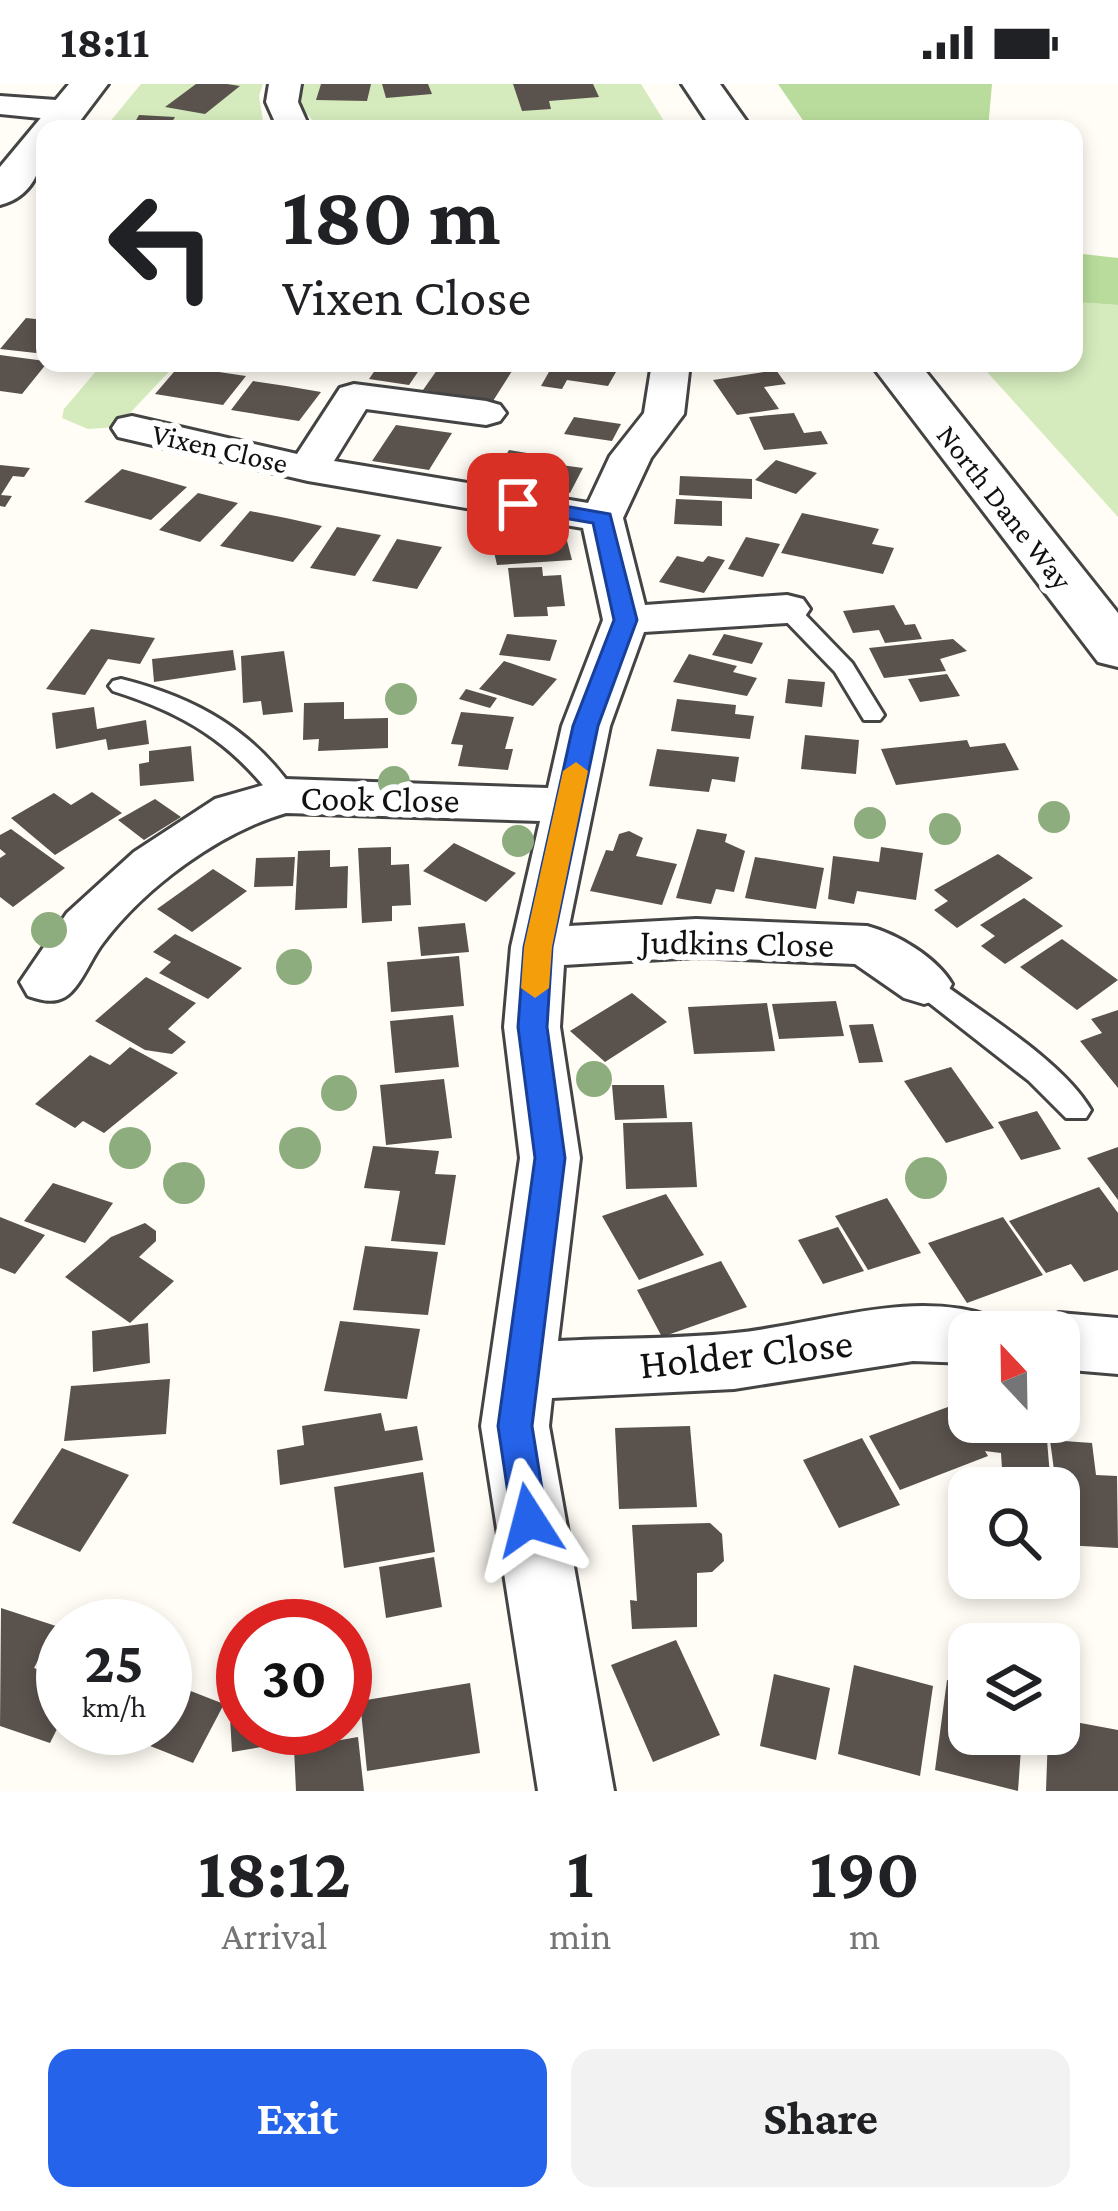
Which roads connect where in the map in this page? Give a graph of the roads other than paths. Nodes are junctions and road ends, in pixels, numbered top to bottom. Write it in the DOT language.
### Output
graph roads {
  1 [pos="285,84"];
  2 [pos="701,84"];
  3 [pos="0,104"];
  4 [pos="65,116"];
  5 [pos="285,120"];
  6 [pos="725,120"];
  7 [pos="36,150"];
  8 [pos="0,193"];
  9 [pos="670,372"];
  10 [pos="901,372"];
  11 [pos="487,413"];
  12 [pos="132,428"];
  13 [pos="308,469"];
  14 [pos="602,518"];
  15 [pos="787,609"];
  16 [pos="626,620"];
  17 [pos="1118,650"];
  18 [pos="121,686"];
  19 [pos="872,715"];
  20 [pos="285,796"];
  21 [pos="568,805"];
  22 [pos="538,947"];
  23 [pos="48,982"];
  24 [pos="924,984"];
  25 [pos="1076,1110"];
  26 [pos="948,1335"];
  27 [pos="1080,1343"];
  28 [pos="1118,1346"];
  29 [pos="524,1371"];
  30 [pos="576,1791"];
  1 -- 5 [label="street"];
  2 -- 6 [label="street"];
  3 -- 4 [label="street"];
  7 -- 8 [label="street"];
  9 -- 14 [label="street"];
  10 -- 17 [label="street, North Dane Way"];
  11 -- 13 [label="street, Vixen Close"];
  12 -- 13 [label="street, Vixen Close"];
  13 -- 14 [label="street, Vixen Close"];
  14 -- 16 [label="street"];
  15 -- 16 [label="street"];
  15 -- 19 [label="lane"];
  16 -- 21 [label="street"];
  18 -- 20 [label="lane"];
  20 -- 21 [label="street, Cook Close"];
  20 -- 23 [label="street, Cook Close"];
  21 -- 22 [label="street"];
  22 -- 24 [label="street, Judkins Close"];
  22 -- 29 [label="street"];
  24 -- 25 [label="lane"];
  26 -- 29 [label="street, Holder Close"];
  27 -- 28 [label="street"];
  29 -- 30 [label="street"];
}
